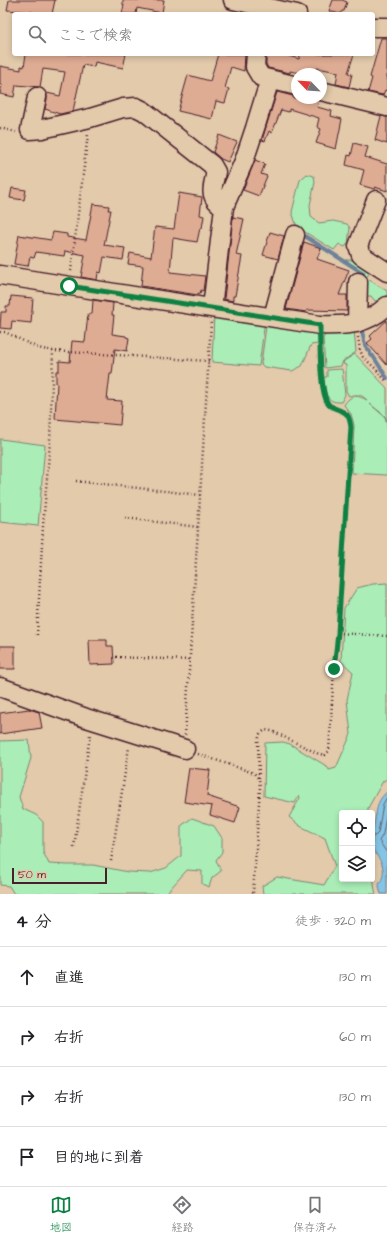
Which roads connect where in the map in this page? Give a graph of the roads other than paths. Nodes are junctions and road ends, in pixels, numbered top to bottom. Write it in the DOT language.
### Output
graph roads {
  1 [pos="233,0"];
  2 [pos="262,10"];
  3 [pos="280,12"];
  4 [pos="375,27"];
  5 [pos="387,27"];
  6 [pos="256,56"];
  7 [pos="270,79"];
  8 [pos="291,84"];
  9 [pos="327,92"];
  10 [pos="37,97"];
  11 [pos="387,106"];
  12 [pos="376,200"];
  13 [pos="224,207"];
  14 [pos="295,235"];
  15 [pos="387,272"];
  16 [pos="0,275"];
  17 [pos="358,282"];
  18 [pos="212,308"];
  19 [pos="385,310"];
  20 [pos="273,317"];
  21 [pos="357,323"];
  22 [pos="0,687"];
  23 [pos="184,749"];
  1 -- 2 [label="street"];
  2 -- 3 [label="street"];
  4 -- 5 [label="street"];
  6 -- 7 [label="street"];
  7 -- 8 [label="street"];
  7 -- 13 [label="street"];
  9 -- 11 [label="street"];
  10 -- 13 [label="street"];
  12 -- 15 [label="street"];
  13 -- 18 [label="street"];
  14 -- 20 [label="street"];
  16 -- 18 [label="street"];
  17 -- 21 [label="street"];
  18 -- 20 [label="street"];
  19 -- 21 [label="street"];
  20 -- 21 [label="street"];
  22 -- 23 [label="street"];
}
